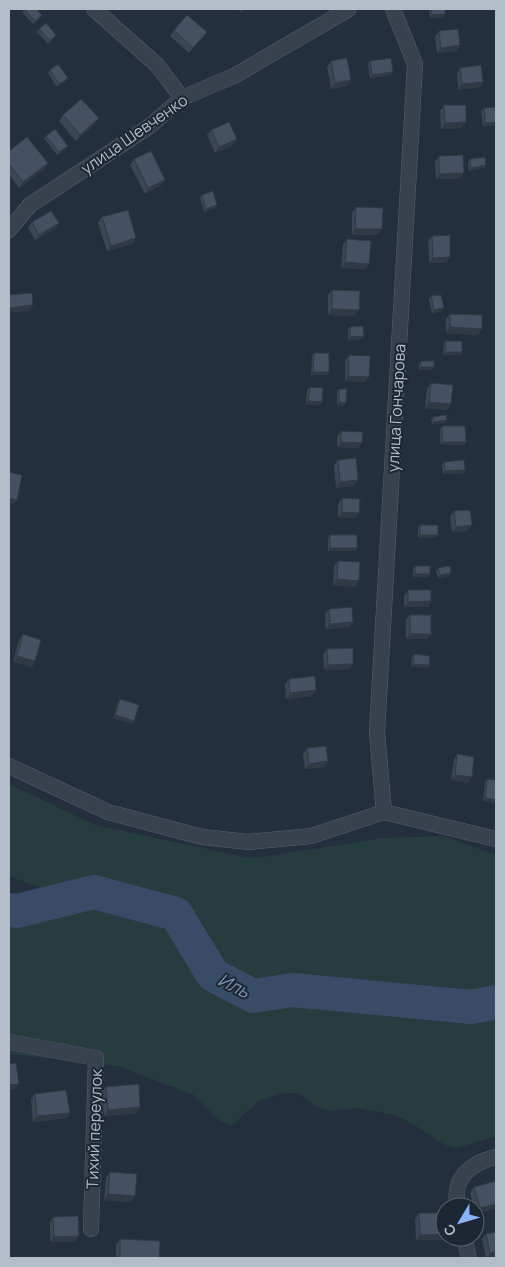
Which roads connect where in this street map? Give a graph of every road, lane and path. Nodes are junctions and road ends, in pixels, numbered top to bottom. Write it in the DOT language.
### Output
graph roads {
  1 [pos="94,9"];
  2 [pos="349,9"];
  3 [pos="393,9"];
  4 [pos="182,98"];
  5 [pos="9,230"];
  6 [pos="9,766"];
  7 [pos="384,812"];
  8 [pos="496,839"];
  9 [pos="9,1042"];
  10 [pos="496,1157"];
  11 [pos="457,1197"];
  12 [pos="91,1229"];
  1 -- 4 [label="street"];
  2 -- 4 [label="street, улица Шевченко"];
  3 -- 7 [label="street, улица Гончарова"];
  4 -- 5 [label="street, улица Шевченко"];
  6 -- 7 [label="street"];
  7 -- 8 [label="street"];
  9 -- 12 [label="street, Тихий переулок"];
  10 -- 11 [label="street"];
}
